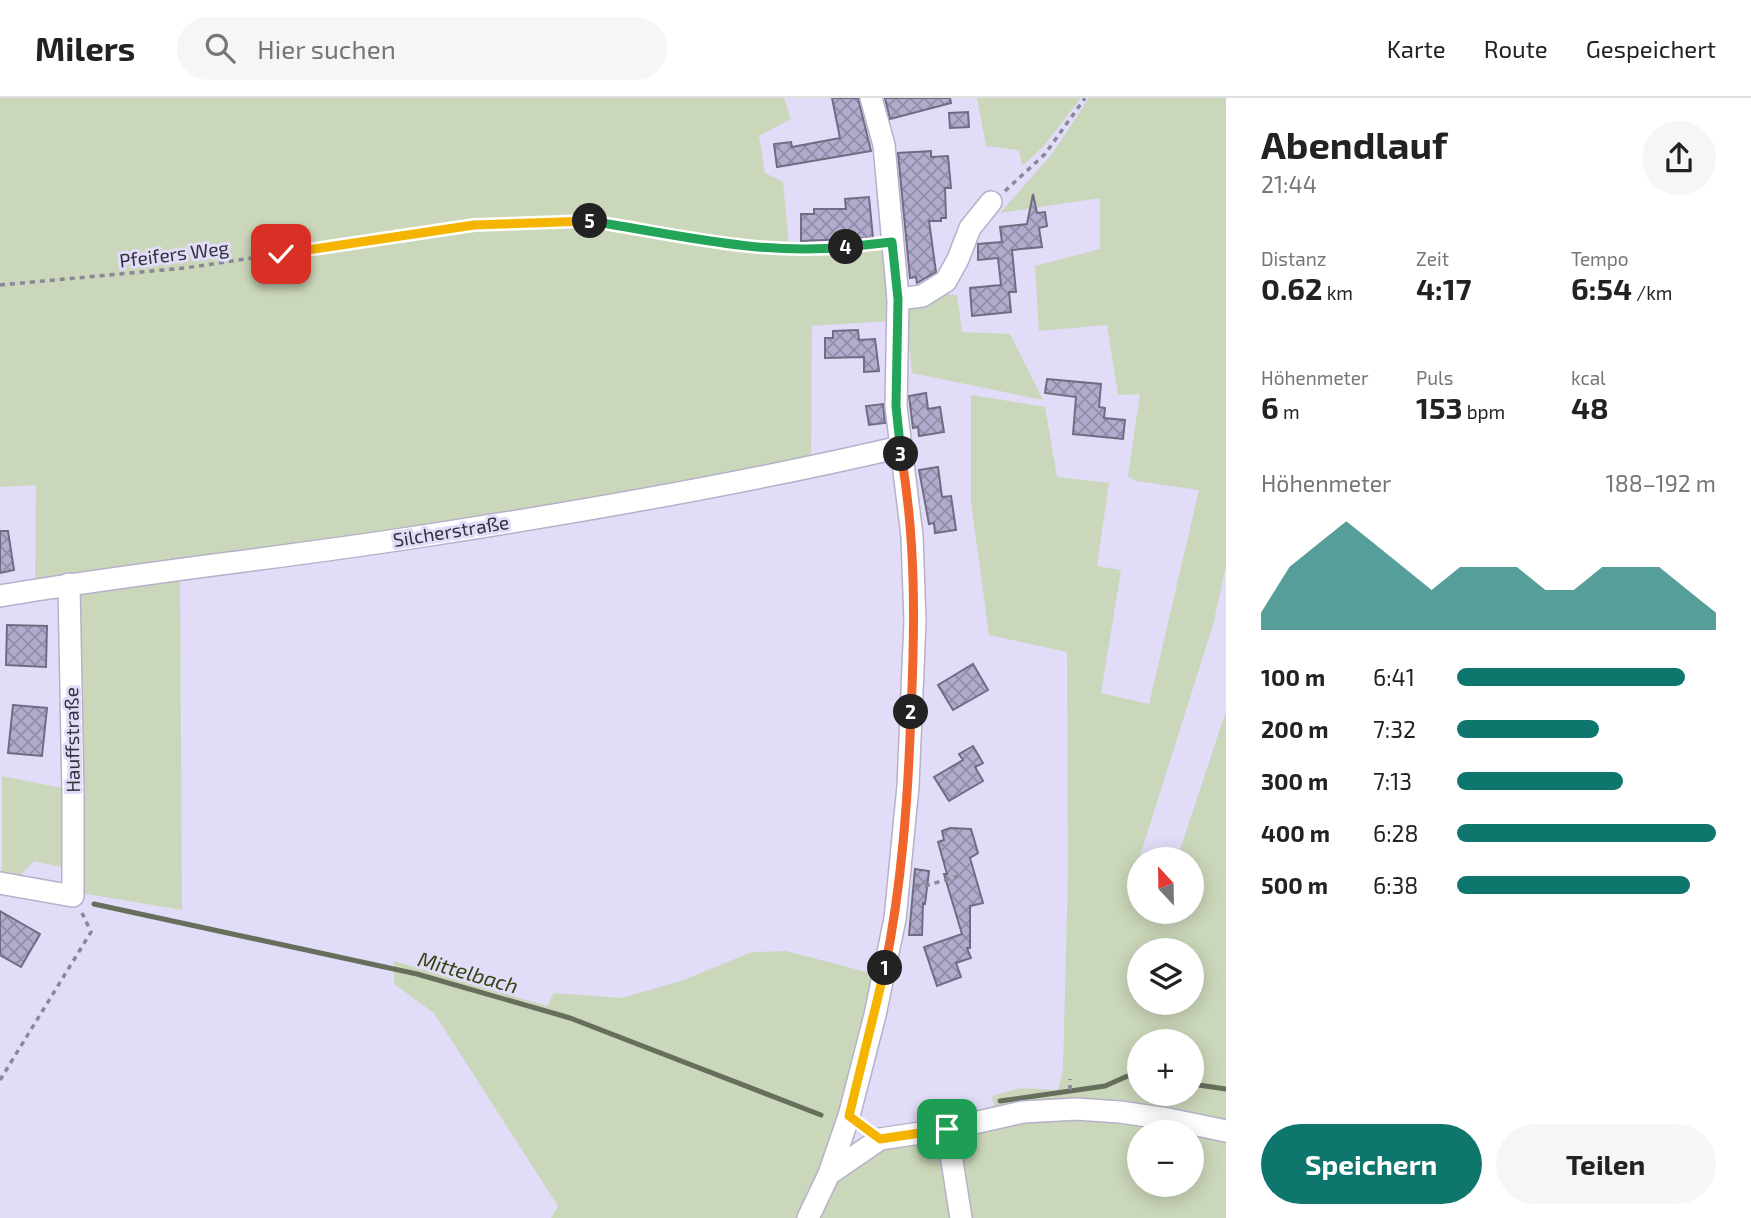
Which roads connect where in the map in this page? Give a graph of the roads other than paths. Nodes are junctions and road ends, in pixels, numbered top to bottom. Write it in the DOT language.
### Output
graph roads {
  1 [pos="872,98"];
  2 [pos="991,202"];
  3 [pos="898,299"];
  4 [pos="900,447"];
  5 [pos="69,584"];
  6 [pos="0,596"];
  7 [pos="0,883"];
  8 [pos="849,1116"];
  9 [pos="947,1129"];
  10 [pos="1226,1131"];
  11 [pos="880,1139"];
  12 [pos="829,1174"];
  13 [pos="808,1218"];
  14 [pos="961,1218"];
  1 -- 3 [label="street"];
  2 -- 3 [label="street"];
  3 -- 4 [label="street"];
  4 -- 5 [label="street, Silcherstraße"];
  4 -- 8 [label="street"];
  5 -- 6 [label="street, Silcherstraße"];
  5 -- 7 [label="street, Hauffstraße"];
  8 -- 11 [label="street"];
  8 -- 12 [label="street"];
  9 -- 10 [label="street"];
  9 -- 11 [label="street"];
  9 -- 14 [label="street"];
  11 -- 12 [label="street"];
  12 -- 13 [label="street"];
}
